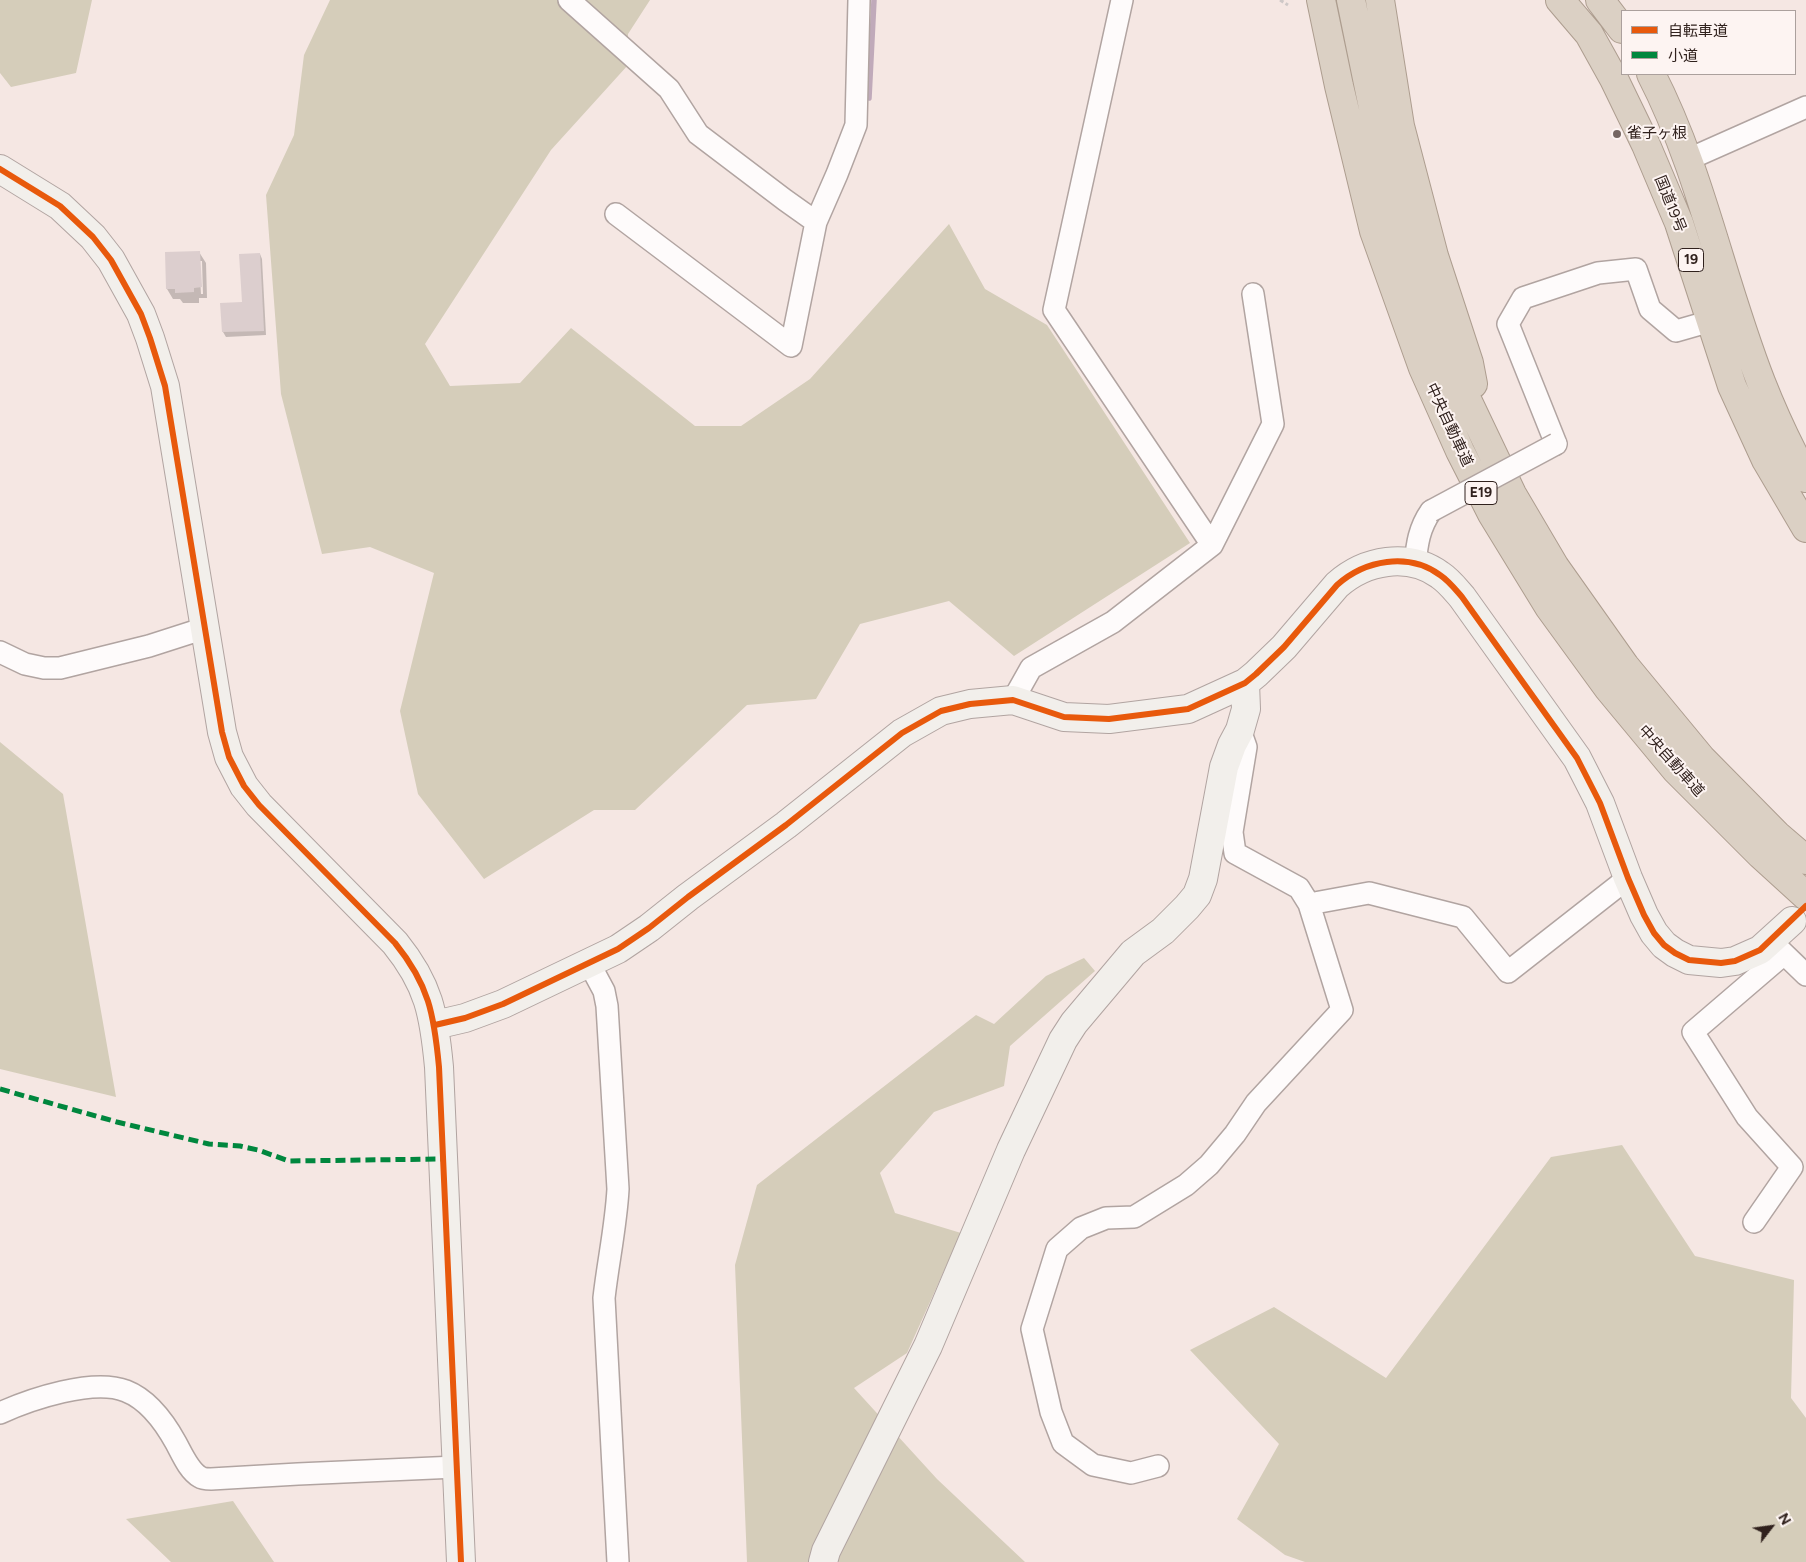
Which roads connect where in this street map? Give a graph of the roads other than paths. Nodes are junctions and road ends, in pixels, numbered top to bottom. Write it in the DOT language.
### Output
graph roads {
  1 [pos="569,0"];
  2 [pos="859,0"];
  3 [pos="1122,0"];
  4 [pos="1321,0"];
  5 [pos="1351,0"];
  6 [pos="1380,0"];
  7 [pos="1560,0"];
  8 [pos="1600,0"];
  9 [pos="1621,28"];
  10 [pos="1652,75"];
  11 [pos="1806,107"];
  12 [pos="1689,159"];
  13 [pos="0,169"];
  14 [pos="616,214"];
  15 [pos="816,222"];
  16 [pos="1253,294"];
  17 [pos="1711,321"];
  18 [pos="1484,438"];
  19 [pos="1806,478"];
  20 [pos="1806,528"];
  21 [pos="1212,544"];
  22 [pos="1414,564"];
  23 [pos="1549,607"];
  24 [pos="205,628"];
  25 [pos="0,652"];
  26 [pos="1245,683"];
  27 [pos="1013,700"];
  28 [pos="1240,730"];
  29 [pos="1806,860"];
  30 [pos="1628,878"];
  31 [pos="1806,896"];
  32 [pos="1309,904"];
  33 [pos="1799,919"];
  34 [pos="1778,948"];
  35 [pos="589,963"];
  36 [pos="1806,975"];
  37 [pos="435,1025"];
  38 [pos="1754,1222"];
  39 [pos="0,1413"];
  40 [pos="1158,1466"];
  41 [pos="456,1467"];
  42 [pos="460,1562"];
  43 [pos="618,1562"];
  44 [pos="823,1562"];
  1 -- 15 [label="street"];
  2 -- 15 [label="street"];
  3 -- 21 [label="street"];
  4 -- 23 [label="highway, 中央自動車道 / E19"];
  5 -- 18 [label="highway, 中央自動車道 / E19"];
  6 -- 18 [label="highway"];
  7 -- 17 [label="highway, 国道19号 / 19"];
  8 -- 9 [label="highway"];
  10 -- 12 [label="highway, 国道19号 / 19"];
  11 -- 12 [label="street"];
  12 -- 19 [label="highway, 国道19号 / 19"];
  13 -- 24 [label="street"];
  14 -- 15 [label="street"];
  16 -- 21 [label="street"];
  17 -- 20 [label="highway, 国道19号 / 19"];
  17 -- 22 [label="street, bridge"];
  18 -- 29 [label="highway, 中央自動車道 / E19"];
  21 -- 27 [label="street"];
  22 -- 26 [label="street"];
  22 -- 30 [label="street"];
  23 -- 31 [label="highway, 中央自動車道 / E19"];
  23 -- 33 [label="highway"];
  24 -- 25 [label="street"];
  24 -- 37 [label="street"];
  26 -- 27 [label="street"];
  26 -- 28 [label="street"];
  27 -- 35 [label="street"];
  28 -- 32 [label="street"];
  28 -- 44 [label="street"];
  30 -- 32 [label="street"];
  30 -- 34 [label="street"];
  32 -- 40 [label="street"];
  33 -- 34 [label="street"];
  34 -- 36 [label="street"];
  34 -- 38 [label="street"];
  35 -- 37 [label="street"];
  35 -- 43 [label="street"];
  37 -- 41 [label="street"];
  39 -- 41 [label="street"];
  41 -- 42 [label="street"];
}
